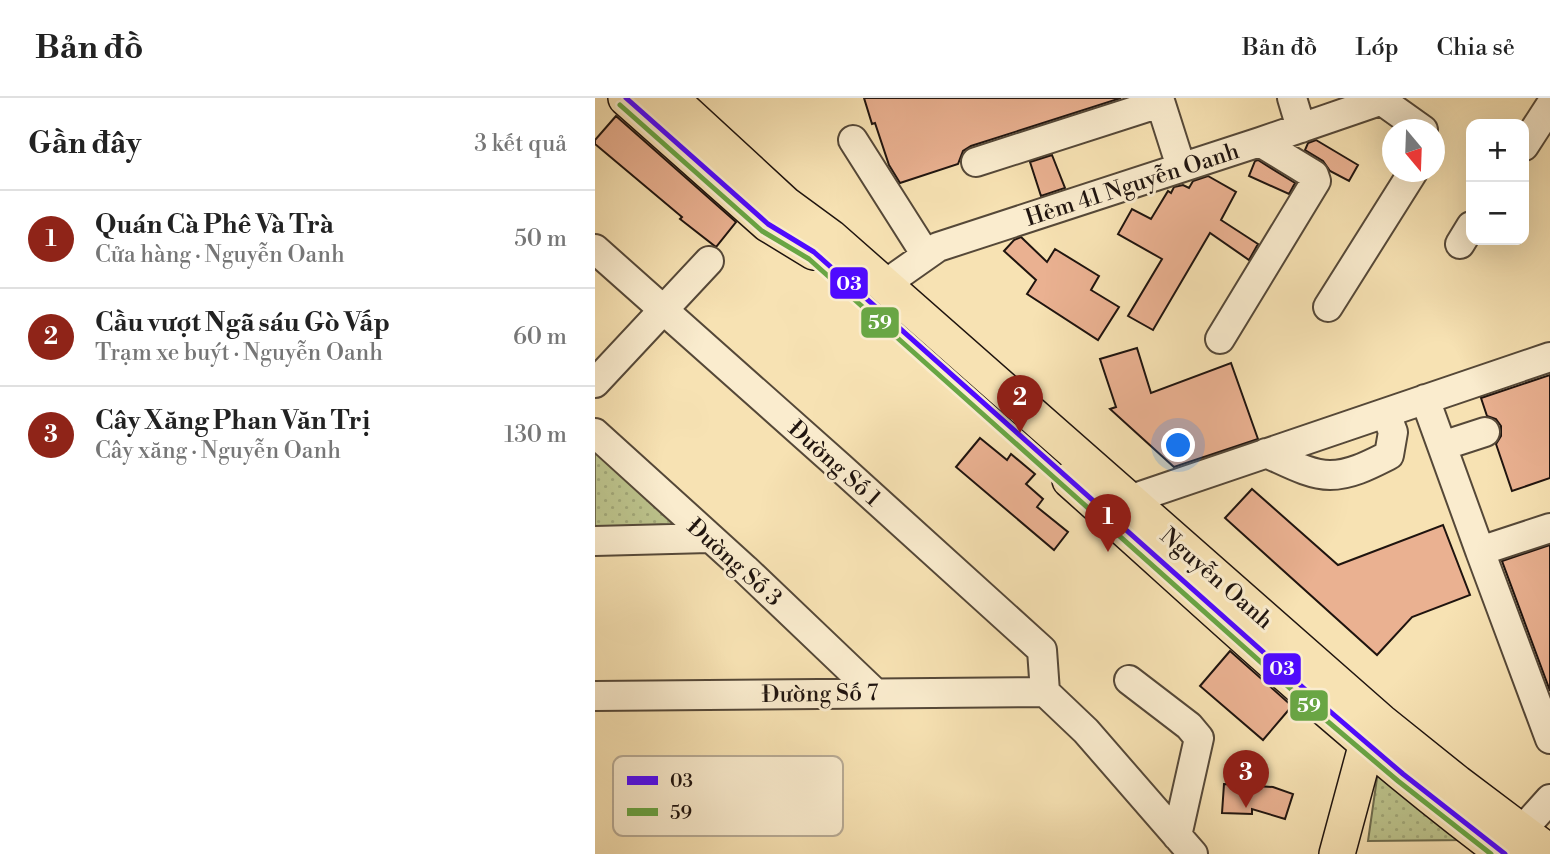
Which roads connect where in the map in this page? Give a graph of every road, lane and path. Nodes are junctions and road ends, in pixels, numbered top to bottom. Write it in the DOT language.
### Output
graph roads {
  1 [pos="626,98"];
  2 [pos="642,98"];
  3 [pos="670,98"];
  4 [pos="692,98"];
  5 [pos="1292,98"];
  6 [pos="1385,99"];
  7 [pos="1159,101"];
  8 [pos="1550,106"];
  9 [pos="1410,119"];
  10 [pos="1301,128"];
  11 [pos="1529,138"];
  12 [pos="853,140"];
  13 [pos="1260,142"];
  14 [pos="975,162"];
  15 [pos="1181,167"];
  16 [pos="1407,182"];
  17 [pos="779,210"];
  18 [pos="822,245"];
  19 [pos="595,249"];
  20 [pos="926,255"];
  21 [pos="709,261"];
  22 [pos="884,285"];
  23 [pos="1328,307"];
  24 [pos="664,312"];
  25 [pos="1220,338"];
  26 [pos="1550,357"];
  27 [pos="595,383"];
  28 [pos="1425,399"];
  29 [pos="1385,414"];
  30 [pos="1485,432"];
  31 [pos="595,433"];
  32 [pos="1442,446"];
  33 [pos="1266,453"];
  34 [pos="1129,500"];
  35 [pos="1550,528"];
  36 [pos="709,538"];
  37 [pos="595,541"];
  38 [pos="1480,551"];
  39 [pos="1129,680"];
  40 [pos="874,692"];
  41 [pos="1045,692"];
  42 [pos="595,696"];
  43 [pos="1550,739"];
  44 [pos="1367,743"];
  45 [pos="1550,799"];
  46 [pos="1185,845"];
  47 [pos="1510,846"];
  48 [pos="1550,853"];
  49 [pos="1337,854"];
  1 -- 18 [label="main road, Nguyễn Oanh"];
  2 -- 17 [label="main road"];
  3 -- 17 [label="main road"];
  4 -- 18 [label="main road, Nguyễn Oanh"];
  5 -- 10 [label="street"];
  6 -- 9 [label="street"];
  6 -- 10 [label="street, Hẻm 41 Nguyễn Oanh"];
  7 -- 14 [label="street"];
  7 -- 15 [label="street"];
  8 -- 11 [label="street"];
  10 -- 13 [label="street, Hẻm 41 Nguyễn Oanh"];
  12 -- 20 [label="street"];
  13 -- 15 [label="street, Hẻm 41 Nguyễn Oanh"];
  13 -- 25 [label="street"];
  15 -- 20 [label="street, Hẻm 41 Nguyễn Oanh"];
  16 -- 23 [label="street"];
  17 -- 18 [label="main road, Nguyễn Oanh"];
  18 -- 22 [label="main road, Nguyễn Oanh"];
  18 -- 44 [label="main road, Nguyễn Oanh"];
  19 -- 24 [label="street, Đường Số 1"];
  20 -- 22 [label="street, Hẻm 41 Nguyễn Oanh"];
  21 -- 24 [label="street"];
  22 -- 34 [label="main road, Nguyễn Oanh"];
  24 -- 27 [label="street"];
  24 -- 41 [label="street, Đường Số 1"];
  26 -- 28 [label="street"];
  28 -- 29 [label="street"];
  28 -- 32 [label="street"];
  29 -- 33 [label="street"];
  29 -- 33 [label="street"];
  30 -- 32 [label="street"];
  31 -- 36 [label="street, Đường Số 3"];
  32 -- 38 [label="street"];
  33 -- 34 [label="street"];
  34 -- 47 [label="main road, Nguyễn Oanh"];
  35 -- 38 [label="street"];
  36 -- 37 [label="street"];
  36 -- 40 [label="street, Đường Số 3"];
  38 -- 43 [label="street"];
  39 -- 46 [label="street"];
  40 -- 41 [label="street, Đường Số 7"];
  40 -- 42 [label="street, Đường Số 7"];
  41 -- 46 [label="street"];
  44 -- 47 [label="main road, Nguyễn Oanh"];
  44 -- 49 [label="main road"];
  45 -- 47 [label="street"];
  47 -- 48 [label="main road, Nguyễn Oanh"];
}
